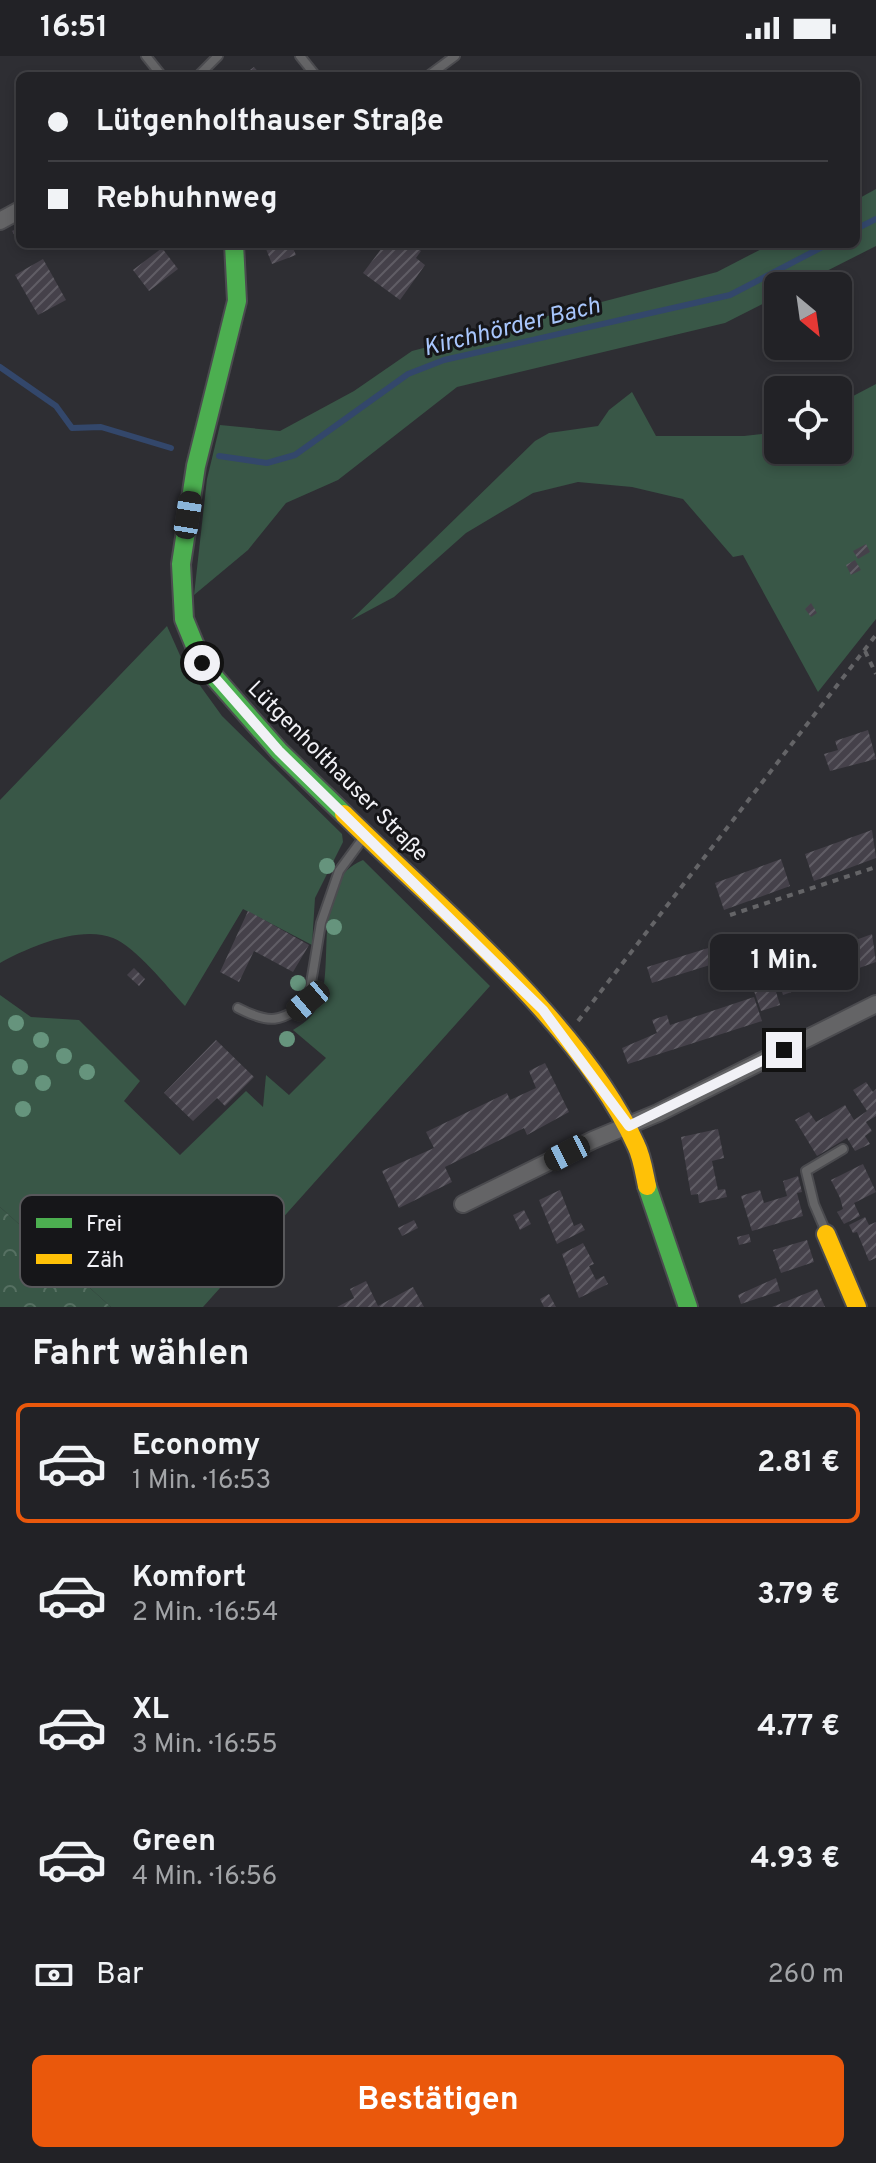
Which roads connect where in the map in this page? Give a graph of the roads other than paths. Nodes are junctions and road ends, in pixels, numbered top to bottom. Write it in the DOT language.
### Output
graph roads {
  1 [pos="146,56"];
  2 [pos="218,56"];
  3 [pos="300,56"];
  4 [pos="455,56"];
  5 [pos="159,72"];
  6 [pos="202,72"];
  7 [pos="313,72"];
  8 [pos="433,72"];
  9 [pos="234,248"];
  10 [pos="365,836"];
  11 [pos="876,1004"];
  12 [pos="238,1008"];
  13 [pos="629,1126"];
  14 [pos="843,1149"];
  15 [pos="463,1204"];
  16 [pos="826,1234"];
  17 [pos="688,1307"];
  18 [pos="857,1307"];
  1 -- 5 [label="lane"];
  2 -- 6 [label="lane"];
  3 -- 7 [label="lane"];
  4 -- 8 [label="lane"];
  9 -- 10 [label="street, Lütgenholthauser Straße"];
  10 -- 12 [label="lane"];
  10 -- 13 [label="street, Lütgenholthauser Straße"];
  11 -- 13 [label="street"];
  13 -- 15 [label="street"];
  13 -- 17 [label="street, Lütgenholthauser Straße"];
  14 -- 16 [label="lane"];
  16 -- 18 [label="street"];
}
